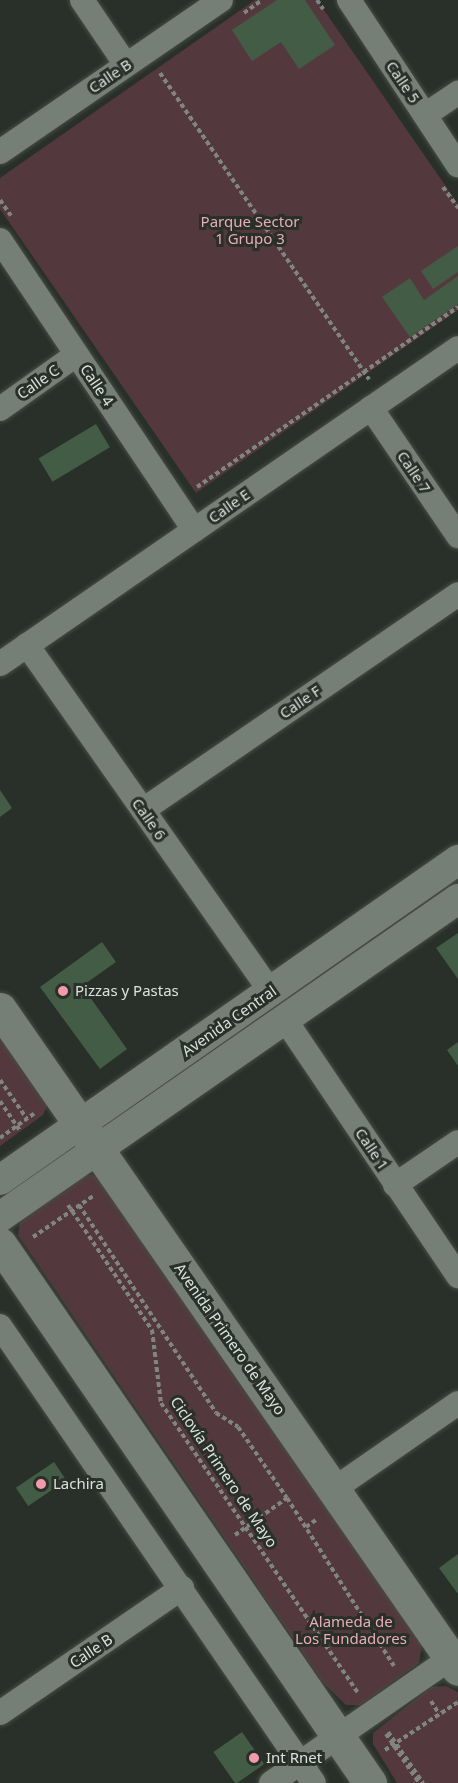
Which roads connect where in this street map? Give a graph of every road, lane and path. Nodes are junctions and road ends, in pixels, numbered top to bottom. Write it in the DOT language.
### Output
graph roads {
  1 [pos="82,0"];
  2 [pos="221,0"];
  3 [pos="349,0"];
  4 [pos="146,51"];
  5 [pos="126,65"];
  6 [pos="458,93"];
  7 [pos="425,115"];
  8 [pos="0,152"];
  9 [pos="458,165"];
  10 [pos="0,240"];
  11 [pos="458,307"];
  12 [pos="458,348"];
  13 [pos="76,355"];
  14 [pos="364,372"];
  15 [pos="377,404"];
  16 [pos="0,409"];
  17 [pos="197,487"];
  18 [pos="194,530"];
  19 [pos="458,536"];
  20 [pos="458,594"];
  21 [pos="27,645"];
  22 [pos="0,664"];
  23 [pos="143,810"];
  24 [pos="458,860"];
  25 [pos="458,899"];
  26 [pos="271,992"];
  27 [pos="0,1009"];
  28 [pos="286,1021"];
  29 [pos="0,1080"];
  30 [pos="60,1095"];
  31 [pos="0,1101"];
  32 [pos="27,1119"];
  33 [pos="16,1126"];
  34 [pos="89,1136"];
  35 [pos="0,1138"];
  36 [pos="458,1142"];
  37 [pos="36,1156"];
  38 [pos="118,1179"];
  39 [pos="0,1180"];
  40 [pos="52,1180"];
  41 [pos="395,1185"];
  42 [pos="79,1205"];
  43 [pos="72,1210"];
  44 [pos="0,1217"];
  45 [pos="4,1249"];
  46 [pos="458,1276"];
  47 [pos="0,1326"];
  48 [pos="458,1403"];
  49 [pos="334,1489"];
  50 [pos="287,1498"];
  51 [pos="246,1527"];
  52 [pos="210,1553"];
  53 [pos="182,1588"];
  54 [pos="456,1660"];
  55 [pos="394,1666"];
  56 [pos="359,1691"];
  57 [pos="458,1702"];
  58 [pos="2,1708"];
  59 [pos="373,1713"];
  60 [pos="338,1737"];
  61 [pos="394,1744"];
  62 [pos="300,1763"];
  63 [pos="365,1775"];
  64 [pos="271,1783"];
  65 [pos="314,1783"];
  66 [pos="421,1783"];
  1 -- 5 [label="street"];
  2 -- 4 [label="street, Calle B"];
  3 -- 7 [label="street, Calle 5"];
  4 -- 5 [label="street, Calle B"];
  4 -- 14 [label="path"];
  5 -- 8 [label="street, Calle B"];
  6 -- 7 [label="street"];
  7 -- 9 [label="street, Calle 5"];
  10 -- 13 [label="street, Calle 4"];
  11 -- 14 [label="path"];
  12 -- 15 [label="street, Calle E"];
  13 -- 16 [label="street, Calle C"];
  13 -- 18 [label="street, Calle 4"];
  14 -- 15 [label="path"];
  14 -- 17 [label="path"];
  15 -- 18 [label="street, Calle E"];
  15 -- 19 [label="street, Calle 7"];
  18 -- 21 [label="street, Calle E"];
  20 -- 23 [label="street, Calle F"];
  21 -- 22 [label="street, Calle E"];
  21 -- 23 [label="street, Calle 6"];
  23 -- 26 [label="street, Calle 6"];
  24 -- 26 [label="street, Avenida Central"];
  25 -- 28 [label="street, Avenida Central"];
  26 -- 34 [label="street, Avenida Central"];
  27 -- 30 [label="main road, Avenida Primero de Mayo"];
  28 -- 34 [label="street, Avenida Central"];
  28 -- 41 [label="street, Calle 1"];
  29 -- 32 [label="path"];
  30 -- 32 [label="path"];
  30 -- 34 [label="main road, Avenida Primero de Mayo"];
  31 -- 33 [label="path"];
  32 -- 33 [label="path"];
  33 -- 35 [label="path"];
  33 -- 37 [label="path"];
  34 -- 37 [label="street, Avenida Central"];
  34 -- 38 [label="main road, Avenida Primero de Mayo"];
  34 -- 40 [label="street, Avenida Central"];
  36 -- 41 [label="street"];
  37 -- 39 [label="street, Avenida Central"];
  38 -- 42 [label="path"];
  38 -- 49 [label="main road, Avenida Primero de Mayo"];
  40 -- 43 [label="path, Ciclovía Primero de Mayo"];
  40 -- 44 [label="street, Avenida Central"];
  41 -- 46 [label="street, Calle 1"];
  42 -- 43 [label="path"];
  42 -- 50 [label="path"];
  43 -- 45 [label="path"];
  43 -- 51 [label="path, Ciclovía Primero de Mayo"];
  45 -- 52 [label="main road"];
  47 -- 53 [label="street"];
  48 -- 49 [label="street"];
  49 -- 54 [label="main road, Avenida Primero de Mayo"];
  50 -- 51 [label="path"];
  50 -- 55 [label="path"];
  51 -- 52 [label="path"];
  51 -- 59 [label="path, Ciclovía Primero de Mayo"];
  52 -- 60 [label="main road"];
  53 -- 58 [label="street, Calle B"];
  53 -- 62 [label="street"];
  54 -- 59 [label="street"];
  56 -- 59 [label="path"];
  57 -- 61 [label="path"];
  59 -- 60 [label="street"];
  59 -- 61 [label="path, Ciclovía Primero de Mayo"];
  60 -- 62 [label="street"];
  60 -- 63 [label="main road"];
  61 -- 63 [label="path"];
  61 -- 66 [label="path, Ciclovía Primero de Mayo"];
  62 -- 64 [label="street"];
  62 -- 65 [label="street"];
}
